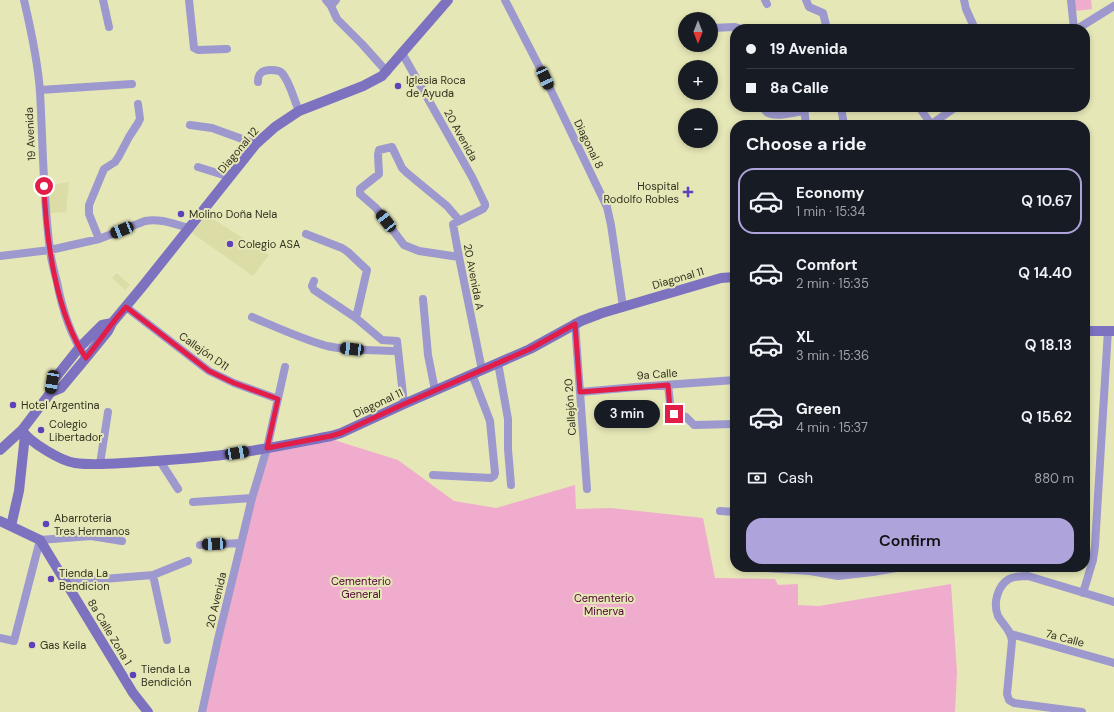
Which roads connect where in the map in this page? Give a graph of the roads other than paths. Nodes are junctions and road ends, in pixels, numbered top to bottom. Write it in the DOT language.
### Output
graph roads {
  1 [pos="24,0"];
  2 [pos="103,0"];
  3 [pos="189,0"];
  4 [pos="448,0"];
  5 [pos="505,0"];
  6 [pos="806,0"];
  7 [pos="964,0"];
  8 [pos="1071,0"];
  9 [pos="331,2"];
  10 [pos="1111,5"];
  11 [pos="824,24"];
  12 [pos="972,24"];
  13 [pos="1075,24"];
  14 [pos="1083,24"];
  15 [pos="109,27"];
  16 [pos="730,27"];
  17 [pos="718,28"];
  18 [pos="227,49"];
  19 [pos="402,53"];
  20 [pos="387,72"];
  21 [pos="258,82"];
  22 [pos="132,84"];
  23 [pos="40,90"];
  24 [pos="138,104"];
  25 [pos="299,111"];
  26 [pos="766,112"];
  27 [pos="788,112"];
  28 [pos="949,112"];
  29 [pos="937,120"];
  30 [pos="190,125"];
  31 [pos="256,144"];
  32 [pos="198,167"];
  33 [pos="230,177"];
  34 [pos="459,220"];
  35 [pos="189,228"];
  36 [pos="306,234"];
  37 [pos="99,240"];
  38 [pos="50,250"];
  39 [pos="0,256"];
  40 [pos="458,257"];
  41 [pos="730,277"];
  42 [pos="314,280"];
  43 [pos="423,299"];
  44 [pos="126,307"];
  45 [pos="623,307"];
  46 [pos="252,317"];
  47 [pos="356,318"];
  48 [pos="112,323"];
  49 [pos="575,324"];
  50 [pos="1090,331"];
  51 [pos="1111,331"];
  52 [pos="79,348"];
  53 [pos="398,351"];
  54 [pos="86,358"];
  55 [pos="498,363"];
  56 [pos="285,367"];
  57 [pos="477,372"];
  58 [pos="730,380"];
  59 [pos="668,385"];
  60 [pos="435,390"];
  61 [pos="51,392"];
  62 [pos="580,392"];
  63 [pos="278,399"];
  64 [pos="404,404"];
  65 [pos="108,412"];
  66 [pos="730,424"];
  67 [pos="23,432"];
  68 [pos="267,448"];
  69 [pos="0,450"];
  70 [pos="160,461"];
  71 [pos="100,464"];
  72 [pos="433,475"];
  73 [pos="511,485"];
  74 [pos="178,489"];
  75 [pos="587,489"];
  76 [pos="252,498"];
  77 [pos="193,502"];
  78 [pos="720,511"];
  79 [pos="730,512"];
  80 [pos="0,521"];
  81 [pos="11,526"];
  82 [pos="40,540"];
  83 [pos="122,541"];
  84 [pos="241,543"];
  85 [pos="200,545"];
  86 [pos="188,561"];
  87 [pos="1090,570"];
  88 [pos="827,572"];
  89 [pos="861,572"];
  90 [pos="1089,572"];
  91 [pos="153,575"];
  92 [pos="66,582"];
  93 [pos="1083,593"];
  94 [pos="1114,602"];
  95 [pos="1011,634"];
  96 [pos="0,638"];
  97 [pos="167,640"];
  98 [pos="1114,663"];
  99 [pos="148,712"];
  100 [pos="202,712"];
  101 [pos="1082,712"];
  1 -- 23 [label="street, 19 Avenida"];
  2 -- 15 [label="street"];
  3 -- 18 [label="street"];
  4 -- 19 [label="street, Diagonal 12"];
  5 -- 45 [label="street, Diagonal 8"];
  6 -- 11 [label="street"];
  7 -- 12 [label="street"];
  8 -- 13 [label="street"];
  9 -- 20 [label="street"];
  10 -- 14 [label="street"];
  16 -- 17 [label="street"];
  19 -- 20 [label="street, Diagonal 12"];
  19 -- 34 [label="street, 20 Avenida"];
  20 -- 25 [label="street, Diagonal 12"];
  21 -- 25 [label="street"];
  22 -- 23 [label="street"];
  23 -- 38 [label="street, 19 Avenida"];
  24 -- 37 [label="street"];
  25 -- 31 [label="street, Diagonal 12"];
  26 -- 27 [label="street"];
  28 -- 29 [label="street"];
  30 -- 31 [label="street"];
  31 -- 33 [label="street, Diagonal 12"];
  32 -- 33 [label="street"];
  33 -- 35 [label="street, Diagonal 12"];
  34 -- 40 [label="street, 20 Avenida A"];
  34 -- 40 [label="street"];
  35 -- 37 [label="street"];
  35 -- 44 [label="street, Diagonal 12"];
  36 -- 47 [label="street"];
  37 -- 38 [label="street"];
  38 -- 39 [label="street"];
  38 -- 52 [label="street, 19 Avenida"];
  40 -- 57 [label="street, 20 Avenida A"];
  41 -- 45 [label="street, Diagonal 11"];
  42 -- 47 [label="street"];
  43 -- 60 [label="street"];
  44 -- 48 [label="street, Diagonal 12"];
  44 -- 63 [label="street, Callejón D11"];
  45 -- 49 [label="street, Diagonal 11"];
  46 -- 53 [label="street"];
  47 -- 53 [label="street"];
  48 -- 52 [label="street, Diagonal 12"];
  48 -- 54 [label="street, Diagonal 12"];
  49 -- 55 [label="street, Diagonal 11"];
  49 -- 62 [label="street, Callejón 20"];
  50 -- 51 [label="street"];
  51 -- 87 [label="street"];
  52 -- 54 [label="street, 19 Avenida"];
  52 -- 61 [label="street, Diagonal 12"];
  53 -- 64 [label="street"];
  54 -- 61 [label="street, Diagonal 12"];
  55 -- 57 [label="street, Diagonal 11"];
  55 -- 73 [label="street"];
  56 -- 63 [label="street, 20 Avenida"];
  57 -- 60 [label="street, Diagonal 11"];
  57 -- 72 [label="street, 20 Avenida A"];
  58 -- 59 [label="street, 9a Calle"];
  59 -- 62 [label="street, 9a Calle"];
  59 -- 66 [label="street"];
  60 -- 64 [label="street, Diagonal 11"];
  61 -- 67 [label="street, Diagonal 12"];
  62 -- 75 [label="street, Callejón 20"];
  63 -- 68 [label="street, 20 Avenida"];
  64 -- 68 [label="street, Diagonal 11"];
  65 -- 71 [label="street"];
  67 -- 69 [label="street, Diagonal 12"];
  67 -- 71 [label="street, Diagonal 11"];
  67 -- 81 [label="street"];
  68 -- 70 [label="street, Diagonal 11"];
  68 -- 76 [label="street, 20 Avenida"];
  70 -- 71 [label="street, Diagonal 11"];
  70 -- 74 [label="street"];
  76 -- 77 [label="street"];
  76 -- 84 [label="street, 20 Avenida"];
  78 -- 79 [label="street"];
  80 -- 81 [label="street"];
  81 -- 82 [label="street"];
  82 -- 83 [label="street"];
  82 -- 92 [label="street, 8a Calle Zona 1"];
  82 -- 96 [label="street"];
  84 -- 85 [label="street"];
  84 -- 100 [label="street, 20 Avenida"];
  86 -- 91 [label="street"];
  88 -- 89 [label="street"];
  90 -- 93 [label="street"];
  91 -- 92 [label="street"];
  91 -- 97 [label="street"];
  92 -- 99 [label="street, 8a Calle Zona 1"];
  93 -- 94 [label="street"];
  93 -- 95 [label="street"];
  95 -- 98 [label="street, 7a Calle"];
  95 -- 101 [label="street"];
}
